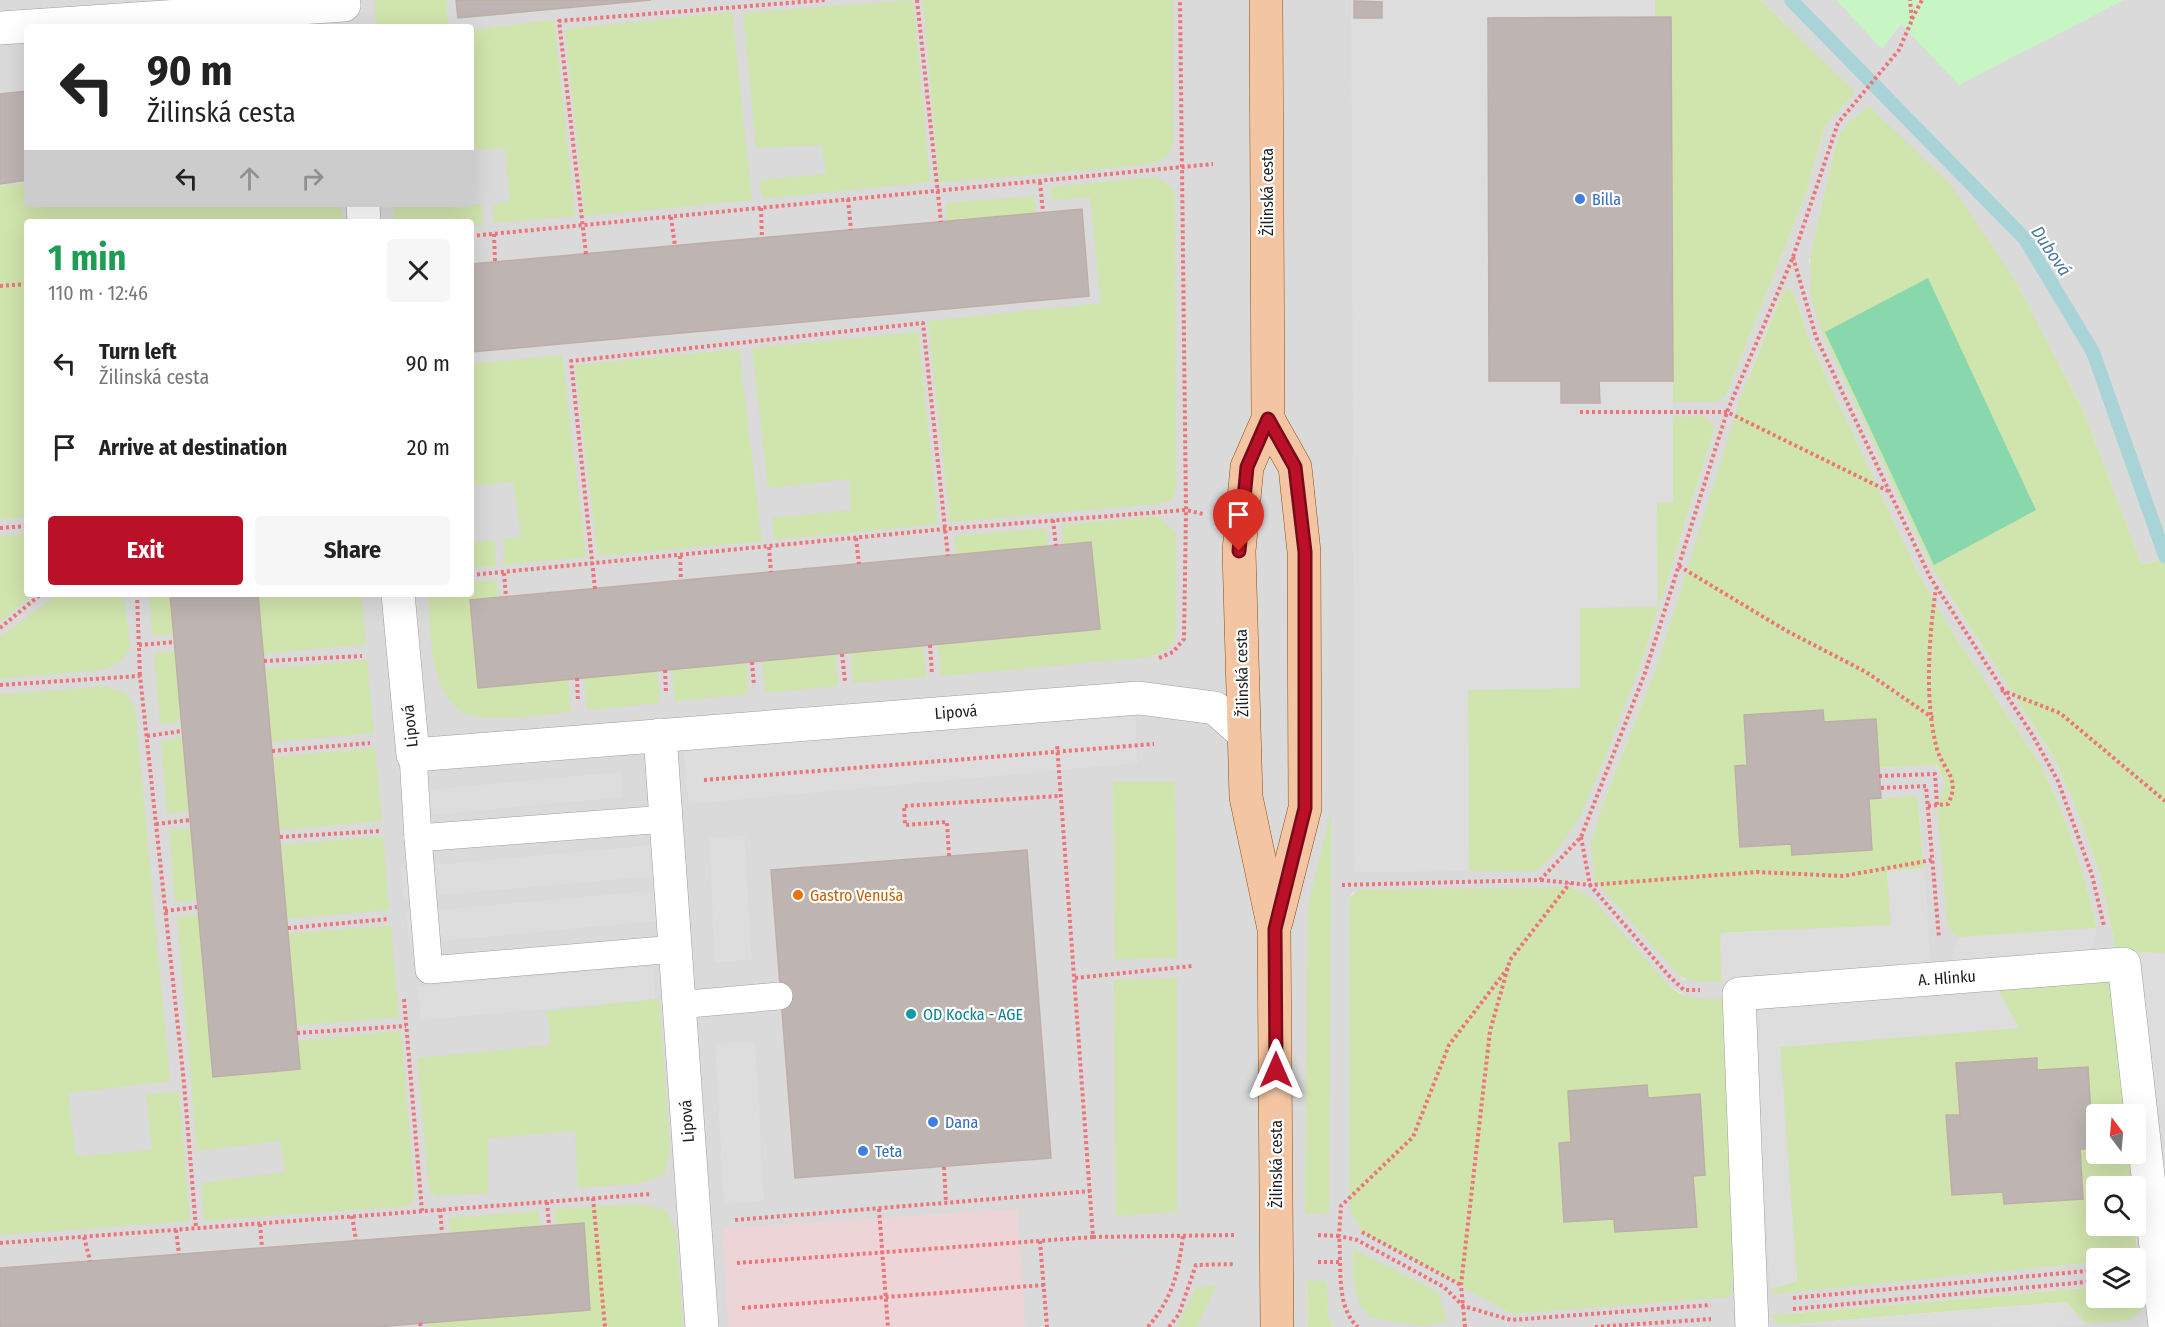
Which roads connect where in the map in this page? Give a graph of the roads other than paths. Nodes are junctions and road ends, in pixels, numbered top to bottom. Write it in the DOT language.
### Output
graph roads {
  1 [pos="1266,0"];
  2 [pos="345,11"];
  3 [pos="81,24"];
  4 [pos="24,27"];
  5 [pos="0,28"];
  6 [pos="1268,419"];
  7 [pos="398,597"];
  8 [pos="1243,733"];
  9 [pos="660,735"];
  10 [pos="413,755"];
  11 [pos="666,819"];
  12 [pos="418,838"];
  13 [pos="1275,929"];
  14 [pos="675,949"];
  15 [pos="779,996"];
  16 [pos="678,1005"];
  17 [pos="701,1319"];
  18 [pos="1752,1321"];
  19 [pos="2165,1326"];
  20 [pos="1277,1327"];
  1 -- 6 [label="main road, Žilinská cesta"];
  2 -- 3 [label="street"];
  4 -- 5 [label="street"];
  6 -- 8 [label="main road, Žilinská cesta"];
  6 -- 13 [label="main road, Žilinská cesta"];
  7 -- 10 [label="street, Lipová"];
  8 -- 9 [label="street, Lipová"];
  8 -- 13 [label="main road, Žilinská cesta"];
  9 -- 10 [label="street, Lipová"];
  9 -- 11 [label="street, Lipová"];
  10 -- 12 [label="lane"];
  11 -- 12 [label="lane"];
  11 -- 14 [label="street, Lipová"];
  12 -- 14 [label="lane"];
  13 -- 20 [label="main road, Žilinská cesta"];
  14 -- 16 [label="street, Lipová"];
  15 -- 16 [label="lane"];
  16 -- 17 [label="street, Lipová"];
  18 -- 19 [label="street, A. Hlinku"];
}
